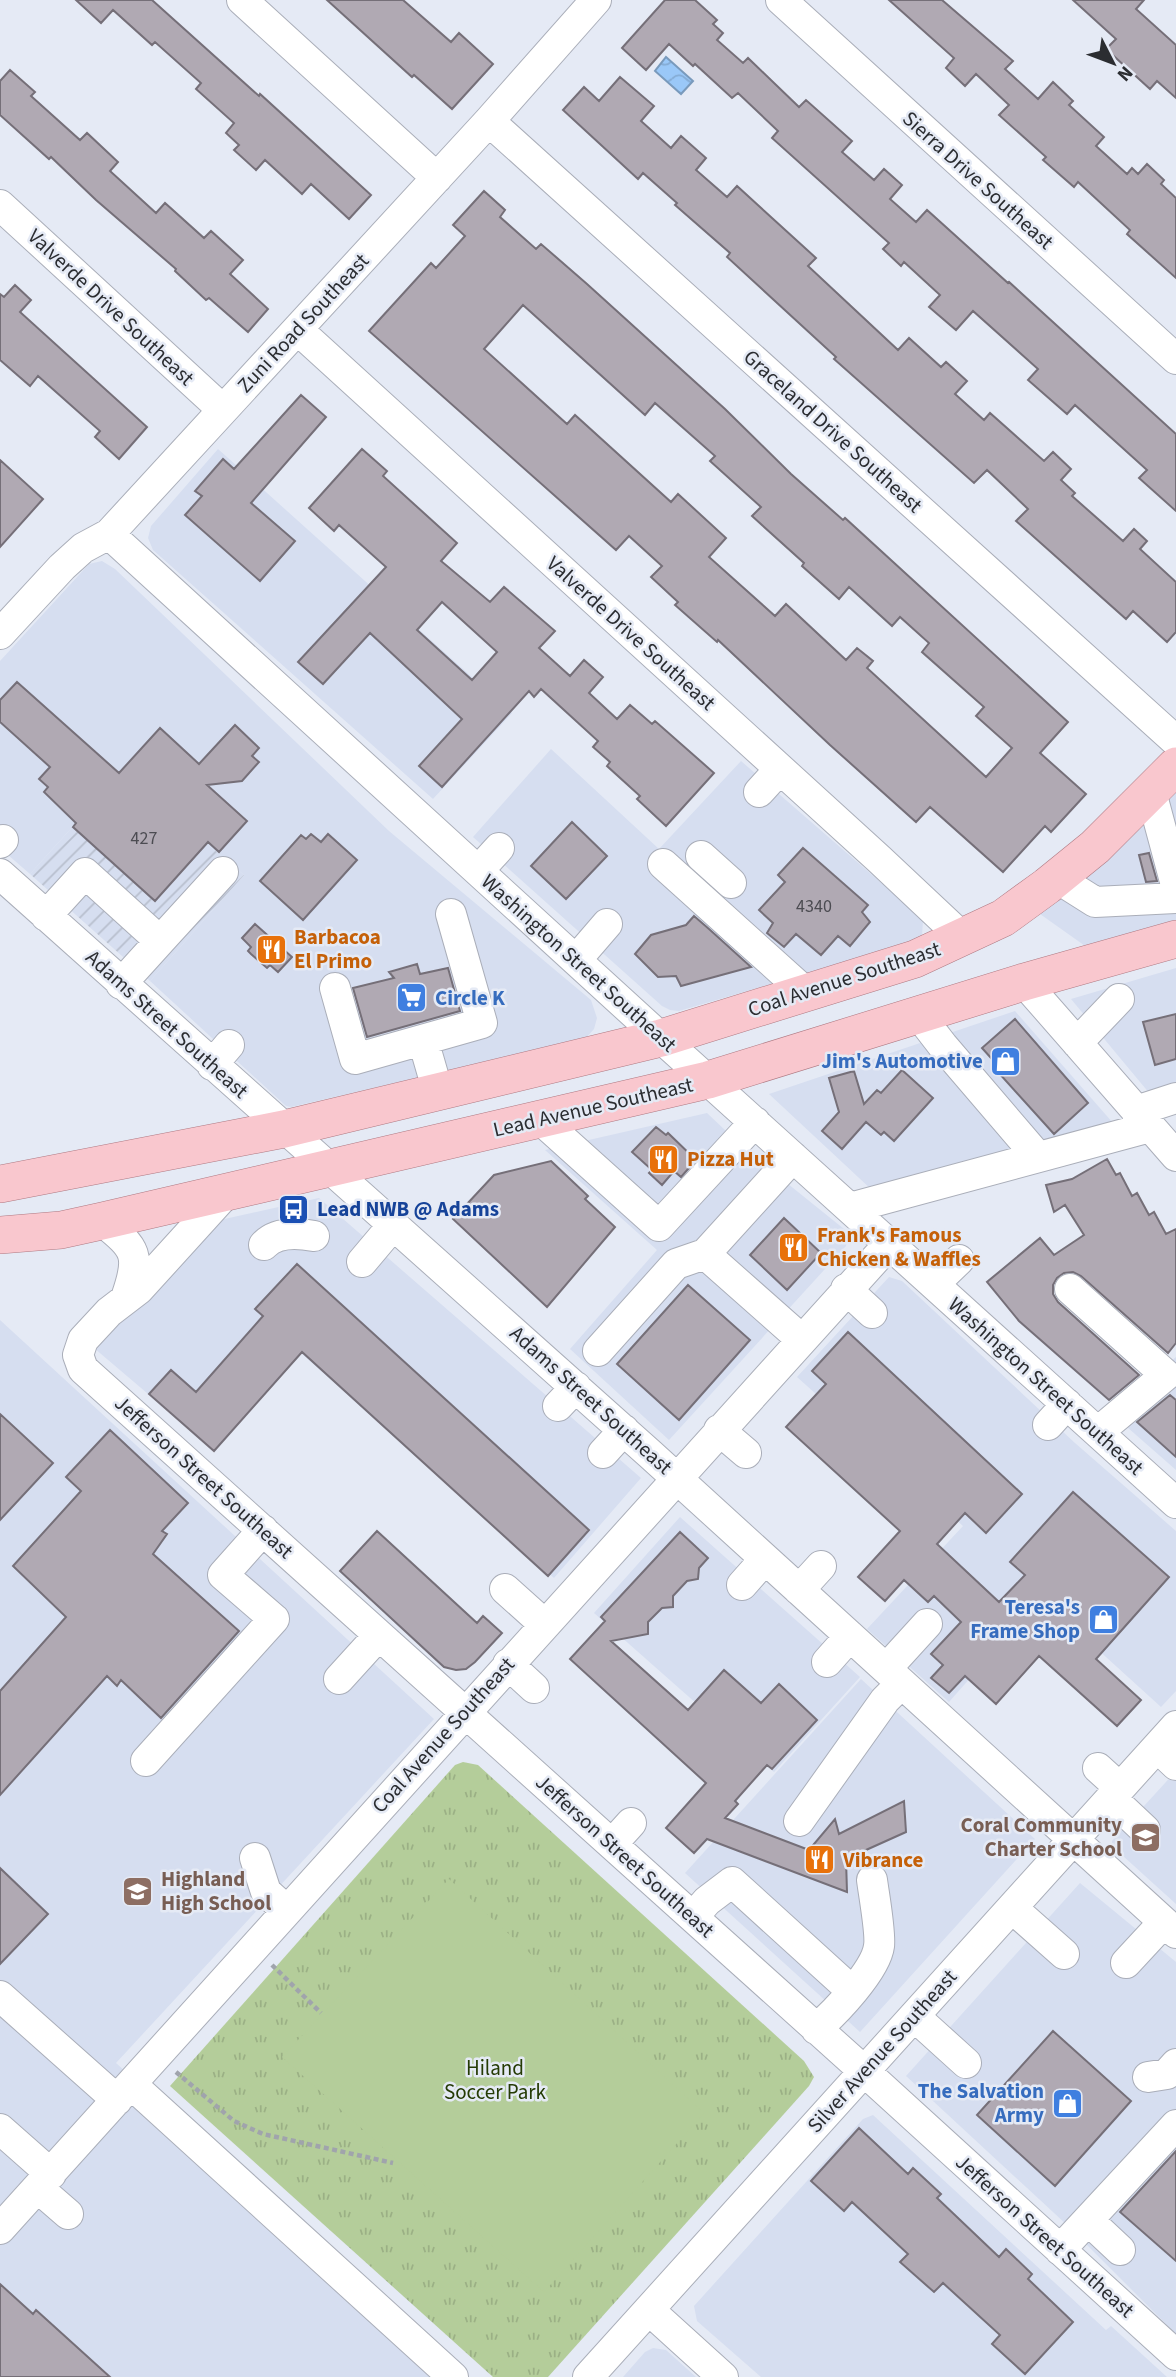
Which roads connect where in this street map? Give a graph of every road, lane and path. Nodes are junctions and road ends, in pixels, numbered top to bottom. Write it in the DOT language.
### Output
graph roads {
  1 [pos="242,0"];
  2 [pos="596,0"];
  3 [pos="781,0"];
  4 [pos="489,121"];
  5 [pos="437,178"];
  6 [pos="0,205"];
  7 [pos="298,330"];
  8 [pos="1176,359"];
  9 [pos="223,410"];
  10 [pos="109,534"];
  11 [pos="0,634"];
  12 [pos="1176,741"];
  13 [pos="1176,766"];
  14 [pos="780,769"];
  15 [pos="759,792"];
  16 [pos="1151,792"];
  17 [pos="499,848"];
  18 [pos="701,856"];
  19 [pos="663,864"];
  20 [pos="478,871"];
  21 [pos="223,872"];
  22 [pos="0,874"];
  23 [pos="1057,878"];
  24 [pos="1175,882"];
  25 [pos="731,883"];
  26 [pos="451,914"];
  27 [pos="46,916"];
  28 [pos="607,924"];
  29 [pos="963,938"];
  30 [pos="1176,939"];
  31 [pos="160,941"];
  32 [pos="576,960"];
  33 [pos="1112,980"];
  34 [pos="1024,982"];
  35 [pos="121,984"];
  36 [pos="335,988"];
  37 [pos="805,992"];
  38 [pos="919,1015"];
  39 [pos="661,1038"];
  40 [pos="423,1040"];
  41 [pos="1077,1043"];
  42 [pos="708,1080"];
  43 [pos="438,1092"];
  44 [pos="1176,1098"];
  45 [pos="540,1119"];
  46 [pos="755,1122"];
  47 [pos="284,1129"];
  48 [pos="1161,1137"];
  49 [pos="793,1157"];
  50 [pos="1038,1157"];
  51 [pos="328,1168"];
  52 [pos="0,1184"];
  53 [pos="229,1190"];
  54 [pos="850,1208"];
  55 [pos="102,1221"];
  56 [pos="394,1224"];
  57 [pos="0,1235"];
  58 [pos="314,1236"];
  59 [pos="889,1244"];
  60 [pos="264,1245"];
  61 [pos="705,1254"];
  62 [pos="959,1260"];
  63 [pos="362,1262"];
  64 [pos="934,1284"];
  65 [pos="846,1289"];
  66 [pos="1070,1289"];
  67 [pos="120,1312"];
  68 [pos="872,1312"];
  69 [pos="801,1339"];
  70 [pos="598,1351"];
  71 [pos="624,1430"];
  72 [pos="719,1430"];
  73 [pos="1098,1432"];
  74 [pos="746,1453"];
  75 [pos="603,1454"];
  76 [pos="676,1477"];
  77 [pos="1176,1503"];
  78 [pos="263,1530"];
  79 [pos="765,1559"];
  80 [pos="821,1566"];
  81 [pos="742,1585"];
  82 [pos="505,1589"];
  83 [pos="799,1590"];
  84 [pos="544,1624"];
  85 [pos="927,1624"];
  86 [pos="379,1635"];
  87 [pos="850,1636"];
  88 [pos="827,1662"];
  89 [pos="508,1664"];
  90 [pos="894,1677"];
  91 [pos="340,1679"];
  92 [pos="534,1688"];
  93 [pos="464,1712"];
  94 [pos="1170,1746"];
  95 [pos="146,1761"];
  96 [pos="1098,1768"];
  97 [pos="1116,1793"];
  98 [pos="799,1821"];
  99 [pos="1144,1830"];
  100 [pos="1073,1841"];
  101 [pos="255,1858"];
  102 [pos="872,1881"];
  103 [pos="1012,1908"];
  104 [pos="286,1910"];
  105 [pos="693,1917"];
  106 [pos="1170,1927"];
  107 [pos="1064,1954"];
  108 [pos="1126,1963"];
  109 [pos="271,1965"];
  110 [pos="852,1992"];
  111 [pos="0,1996"];
  112 [pos="321,2013"];
  113 [pos="914,2016"];
  114 [pos="816,2029"];
  115 [pos="966,2063"];
  116 [pos="1176,2064"];
  117 [pos="176,2071"];
  118 [pos="864,2071"];
  119 [pos="1148,2077"];
  120 [pos="124,2092"];
  121 [pos="1176,2125"];
  122 [pos="0,2129"];
  123 [pos="393,2163"];
  124 [pos="44,2181"];
  125 [pos="68,2214"];
  126 [pos="1088,2220"];
  127 [pos="0,2229"];
  128 [pos="1060,2250"];
  129 [pos="1120,2250"];
  130 [pos="649,2309"];
  131 [pos="1176,2355"];
  132 [pos="453,2377"];
  133 [pos="588,2377"];
  134 [pos="723,2377"];
  1 -- 5 [label="street"];
  2 -- 4 [label="street, Zuni Road Southeast"];
  3 -- 8 [label="street, Sierra Drive Southeast"];
  4 -- 5 [label="street, Zuni Road Southeast"];
  4 -- 12 [label="street, Graceland Drive Southeast"];
  5 -- 7 [label="street, Zuni Road Southeast"];
  6 -- 9 [label="street, Valverde Drive Southeast"];
  7 -- 9 [label="street, Zuni Road Southeast"];
  7 -- 14 [label="street, Valverde Drive Southeast"];
  9 -- 10 [label="street, Zuni Road Southeast"];
  10 -- 11 [label="street, Zuni Road Southeast"];
  10 -- 20 [label="street, Washington Street Southeast"];
  13 -- 16 [label="main road, Coal Avenue Southeast"];
  14 -- 15 [label="street"];
  14 -- 29 [label="street, Valverde Drive Southeast"];
  16 -- 23 [label="main road, Coal Avenue Southeast"];
  16 -- 24 [label="street"];
  17 -- 20 [label="street"];
  18 -- 25 [label="street"];
  19 -- 37 [label="street"];
  20 -- 32 [label="street, Washington Street Southeast"];
  21 -- 31 [label="street"];
  22 -- 27 [label="street, Adams Street Southeast"];
  23 -- 24 [label="street"];
  23 -- 29 [label="main road, Coal Avenue Southeast"];
  26 -- 40 [label="street"];
  27 -- 31 [label="street"];
  27 -- 35 [label="street, Adams Street Southeast"];
  28 -- 32 [label="street"];
  29 -- 37 [label="main road, Coal Avenue Southeast"];
  30 -- 33 [label="main road, Lead Avenue Southeast"];
  31 -- 35 [label="street"];
  32 -- 39 [label="street, Washington Street Southeast"];
  33 -- 34 [label="main road, Lead Avenue Southeast"];
  33 -- 41 [label="street"];
  34 -- 38 [label="main road, Lead Avenue Southeast"];
  34 -- 41 [label="street"];
  35 -- 47 [label="street, Adams Street Southeast"];
  36 -- 40 [label="street"];
  37 -- 39 [label="main road, Coal Avenue Southeast"];
  38 -- 42 [label="main road, Lead Avenue Southeast"];
  38 -- 50 [label="street"];
  39 -- 42 [label="street, Washington Street Southeast"];
  39 -- 43 [label="main road"];
  40 -- 43 [label="street"];
  41 -- 48 [label="street"];
  42 -- 45 [label="main road, Lead Avenue Southeast"];
  42 -- 46 [label="street, Washington Street Southeast"];
  43 -- 47 [label="main road"];
  44 -- 48 [label="street"];
  45 -- 46 [label="street"];
  45 -- 51 [label="main road, Lead Avenue Southeast"];
  46 -- 49 [label="street, Washington Street Southeast"];
  47 -- 51 [label="street, Adams Street Southeast"];
  47 -- 52 [label="main road"];
  48 -- 50 [label="street"];
  49 -- 54 [label="street, Washington Street Southeast"];
  49 -- 61 [label="street"];
  50 -- 54 [label="street"];
  51 -- 53 [label="main road, Lead Avenue Southeast"];
  51 -- 56 [label="street, Adams Street Southeast"];
  53 -- 55 [label="main road, Lead Avenue Southeast"];
  53 -- 67 [label="street"];
  54 -- 59 [label="street, Washington Street Southeast"];
  55 -- 57 [label="main road, Lead Avenue Southeast"];
  55 -- 67 [label="street"];
  56 -- 63 [label="street"];
  56 -- 71 [label="street, Adams Street Southeast"];
  58 -- 60 [label="street"];
  59 -- 64 [label="street, Washington Street Southeast"];
  59 -- 65 [label="street, Coal Avenue Southeast"];
  61 -- 69 [label="street"];
  61 -- 70 [label="street"];
  62 -- 64 [label="street"];
  64 -- 73 [label="street, Washington Street Southeast"];
  65 -- 68 [label="street"];
  65 -- 69 [label="street, Coal Avenue Southeast"];
  66 -- 73 [label="street"];
  67 -- 78 [label="street, Jefferson Street Southeast"];
  69 -- 72 [label="street, Coal Avenue Southeast"];
  71 -- 75 [label="street"];
  71 -- 76 [label="street, Adams Street Southeast"];
  72 -- 74 [label="street"];
  72 -- 76 [label="street, Coal Avenue Southeast"];
  73 -- 77 [label="street, Washington Street Southeast"];
  76 -- 79 [label="street, Adams Street Southeast"];
  76 -- 84 [label="street, Coal Avenue Southeast"];
  78 -- 86 [label="street, Jefferson Street Southeast"];
  78 -- 95 [label="street"];
  79 -- 81 [label="street"];
  79 -- 83 [label="street, Adams Street Southeast"];
  80 -- 83 [label="street"];
  82 -- 84 [label="street"];
  83 -- 87 [label="street, Adams Street Southeast"];
  84 -- 89 [label="street, Coal Avenue Southeast"];
  85 -- 90 [label="street"];
  86 -- 91 [label="street"];
  86 -- 93 [label="street, Jefferson Street Southeast"];
  87 -- 88 [label="street"];
  87 -- 90 [label="street, Adams Street Southeast"];
  89 -- 92 [label="street"];
  89 -- 93 [label="street, Coal Avenue Southeast"];
  90 -- 98 [label="street"];
  90 -- 100 [label="street, Adams Street Southeast"];
  93 -- 104 [label="street, Coal Avenue Southeast"];
  93 -- 105 [label="street, Jefferson Street Southeast"];
  94 -- 97 [label="street, Silver Avenue Southeast"];
  96 -- 97 [label="street"];
  97 -- 99 [label="street"];
  97 -- 100 [label="street, Silver Avenue Southeast"];
  100 -- 103 [label="street, Silver Avenue Southeast"];
  100 -- 106 [label="street, Adams Street Southeast"];
  101 -- 104 [label="street"];
  102 -- 110 [label="street"];
  103 -- 107 [label="street"];
  103 -- 113 [label="street, Silver Avenue Southeast"];
  104 -- 120 [label="street, Coal Avenue Southeast"];
  105 -- 110 [label="street"];
  105 -- 114 [label="street, Jefferson Street Southeast"];
  106 -- 108 [label="street"];
  109 -- 112 [label="path"];
  110 -- 114 [label="street"];
  111 -- 120 [label="street"];
  113 -- 115 [label="street"];
  113 -- 118 [label="street, Silver Avenue Southeast"];
  114 -- 118 [label="street, Jefferson Street Southeast"];
  116 -- 119 [label="street"];
  117 -- 123 [label="path"];
  118 -- 128 [label="street, Jefferson Street Southeast"];
  118 -- 130 [label="street, Silver Avenue Southeast"];
  120 -- 124 [label="street, Coal Avenue Southeast"];
  120 -- 132 [label="street"];
  121 -- 126 [label="street"];
  122 -- 124 [label="street"];
  124 -- 125 [label="street"];
  124 -- 127 [label="street, Coal Avenue Southeast"];
  126 -- 128 [label="street"];
  126 -- 129 [label="street"];
  128 -- 131 [label="street, Jefferson Street Southeast"];
  130 -- 133 [label="street, Silver Avenue Southeast"];
  130 -- 134 [label="street"];
}
